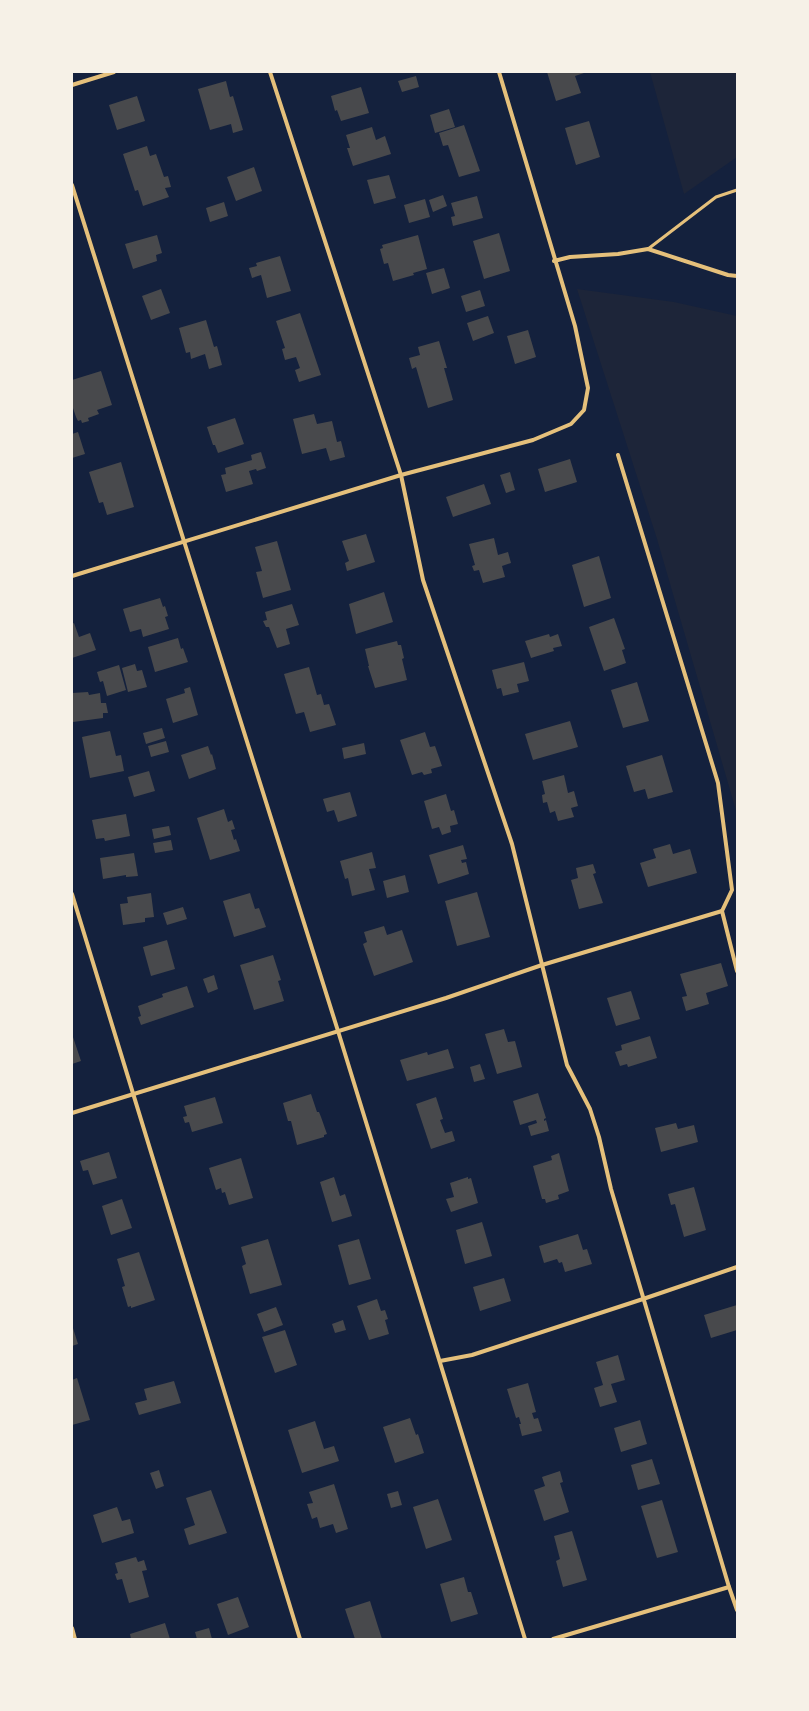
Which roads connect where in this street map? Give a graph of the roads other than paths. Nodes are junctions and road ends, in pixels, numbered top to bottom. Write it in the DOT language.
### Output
graph roads {
  1 [pos="114,72"];
  2 [pos="270,72"];
  3 [pos="499,72"];
  4 [pos="72,85"];
  5 [pos="72,184"];
  6 [pos="737,190"];
  7 [pos="648,249"];
  8 [pos="554,261"];
  9 [pos="737,276"];
  10 [pos="618,455"];
  11 [pos="401,474"];
  12 [pos="185,542"];
  13 [pos="72,576"];
  14 [pos="72,894"];
  15 [pos="722,911"];
  16 [pos="542,965"];
  17 [pos="737,971"];
  18 [pos="338,1031"];
  19 [pos="132,1094"];
  20 [pos="72,1113"];
  21 [pos="737,1267"];
  22 [pos="643,1300"];
  23 [pos="440,1361"];
  24 [pos="729,1587"];
  25 [pos="737,1610"];
  26 [pos="72,1628"];
  27 [pos="75,1639"];
  28 [pos="300,1639"];
  29 [pos="524,1639"];
  30 [pos="554,1639"];
  1 -- 4 [label="street"];
  2 -- 11 [label="street"];
  3 -- 8 [label="street"];
  5 -- 12 [label="street"];
  6 -- 7 [label="lane"];
  7 -- 8 [label="street"];
  7 -- 9 [label="street"];
  8 -- 11 [label="street"];
  10 -- 15 [label="street"];
  11 -- 12 [label="street"];
  11 -- 16 [label="street"];
  12 -- 13 [label="street"];
  12 -- 18 [label="street"];
  14 -- 19 [label="street"];
  15 -- 16 [label="street"];
  15 -- 17 [label="street"];
  16 -- 18 [label="street"];
  16 -- 22 [label="street"];
  18 -- 19 [label="street"];
  18 -- 23 [label="street"];
  19 -- 20 [label="street"];
  19 -- 28 [label="street"];
  21 -- 22 [label="street"];
  22 -- 23 [label="street"];
  22 -- 24 [label="street"];
  23 -- 29 [label="street"];
  24 -- 25 [label="street"];
  24 -- 30 [label="street"];
  26 -- 27 [label="street"];
}
